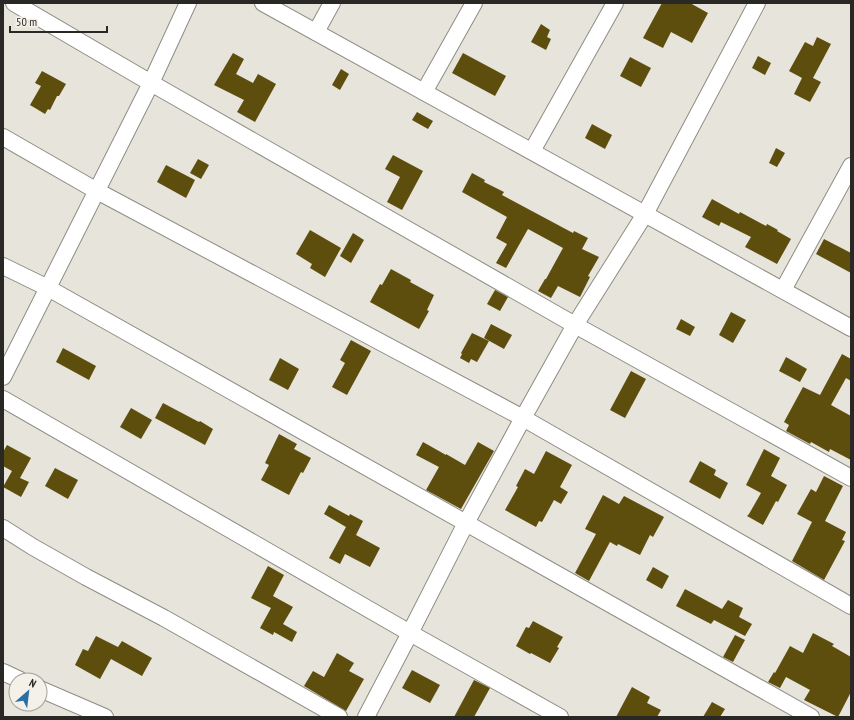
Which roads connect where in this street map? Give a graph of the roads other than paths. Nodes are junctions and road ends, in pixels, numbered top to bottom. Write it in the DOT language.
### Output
graph roads {
  1 [pos="14,3"];
  2 [pos="188,3"];
  3 [pos="263,3"];
  4 [pos="332,3"];
  5 [pos="474,3"];
  6 [pos="615,3"];
  7 [pos="758,3"];
  8 [pos="316,32"];
  9 [pos="151,83"];
  10 [pos="424,92"];
  11 [pos="3,137"];
  12 [pos="532,151"];
  13 [pos="851,166"];
  14 [pos="96,191"];
  15 [pos="645,214"];
  16 [pos="3,266"];
  17 [pos="48,288"];
  18 [pos="783,290"];
  19 [pos="575,325"];
  20 [pos="851,328"];
  21 [pos="3,377"];
  22 [pos="3,399"];
  23 [pos="523,418"];
  24 [pos="851,478"];
  25 [pos="466,523"];
  26 [pos="3,528"];
  27 [pos="851,606"];
  28 [pos="410,633"];
  29 [pos="48,692"];
  30 [pos="105,717"];
  31 [pos="340,717"];
  32 [pos="366,717"];
  33 [pos="560,717"];
  34 [pos="811,717"];
  1 -- 9 [label="street"];
  2 -- 9 [label="street"];
  3 -- 8 [label="street"];
  4 -- 8 [label="street"];
  5 -- 10 [label="street"];
  6 -- 12 [label="street"];
  7 -- 15 [label="street"];
  8 -- 10 [label="street"];
  9 -- 14 [label="street"];
  9 -- 19 [label="street"];
  10 -- 12 [label="street"];
  11 -- 14 [label="street"];
  12 -- 15 [label="street"];
  13 -- 18 [label="street"];
  14 -- 17 [label="street"];
  14 -- 23 [label="street"];
  15 -- 18 [label="street"];
  15 -- 19 [label="street"];
  16 -- 17 [label="street"];
  17 -- 21 [label="street"];
  17 -- 25 [label="street"];
  18 -- 20 [label="street"];
  19 -- 23 [label="street"];
  19 -- 24 [label="street"];
  22 -- 28 [label="street"];
  23 -- 25 [label="street"];
  23 -- 27 [label="street"];
  25 -- 28 [label="street"];
  25 -- 34 [label="street"];
  26 -- 31 [label="street"];
  28 -- 32 [label="street"];
  28 -- 33 [label="street"];
  29 -- 30 [label="street"];
}
